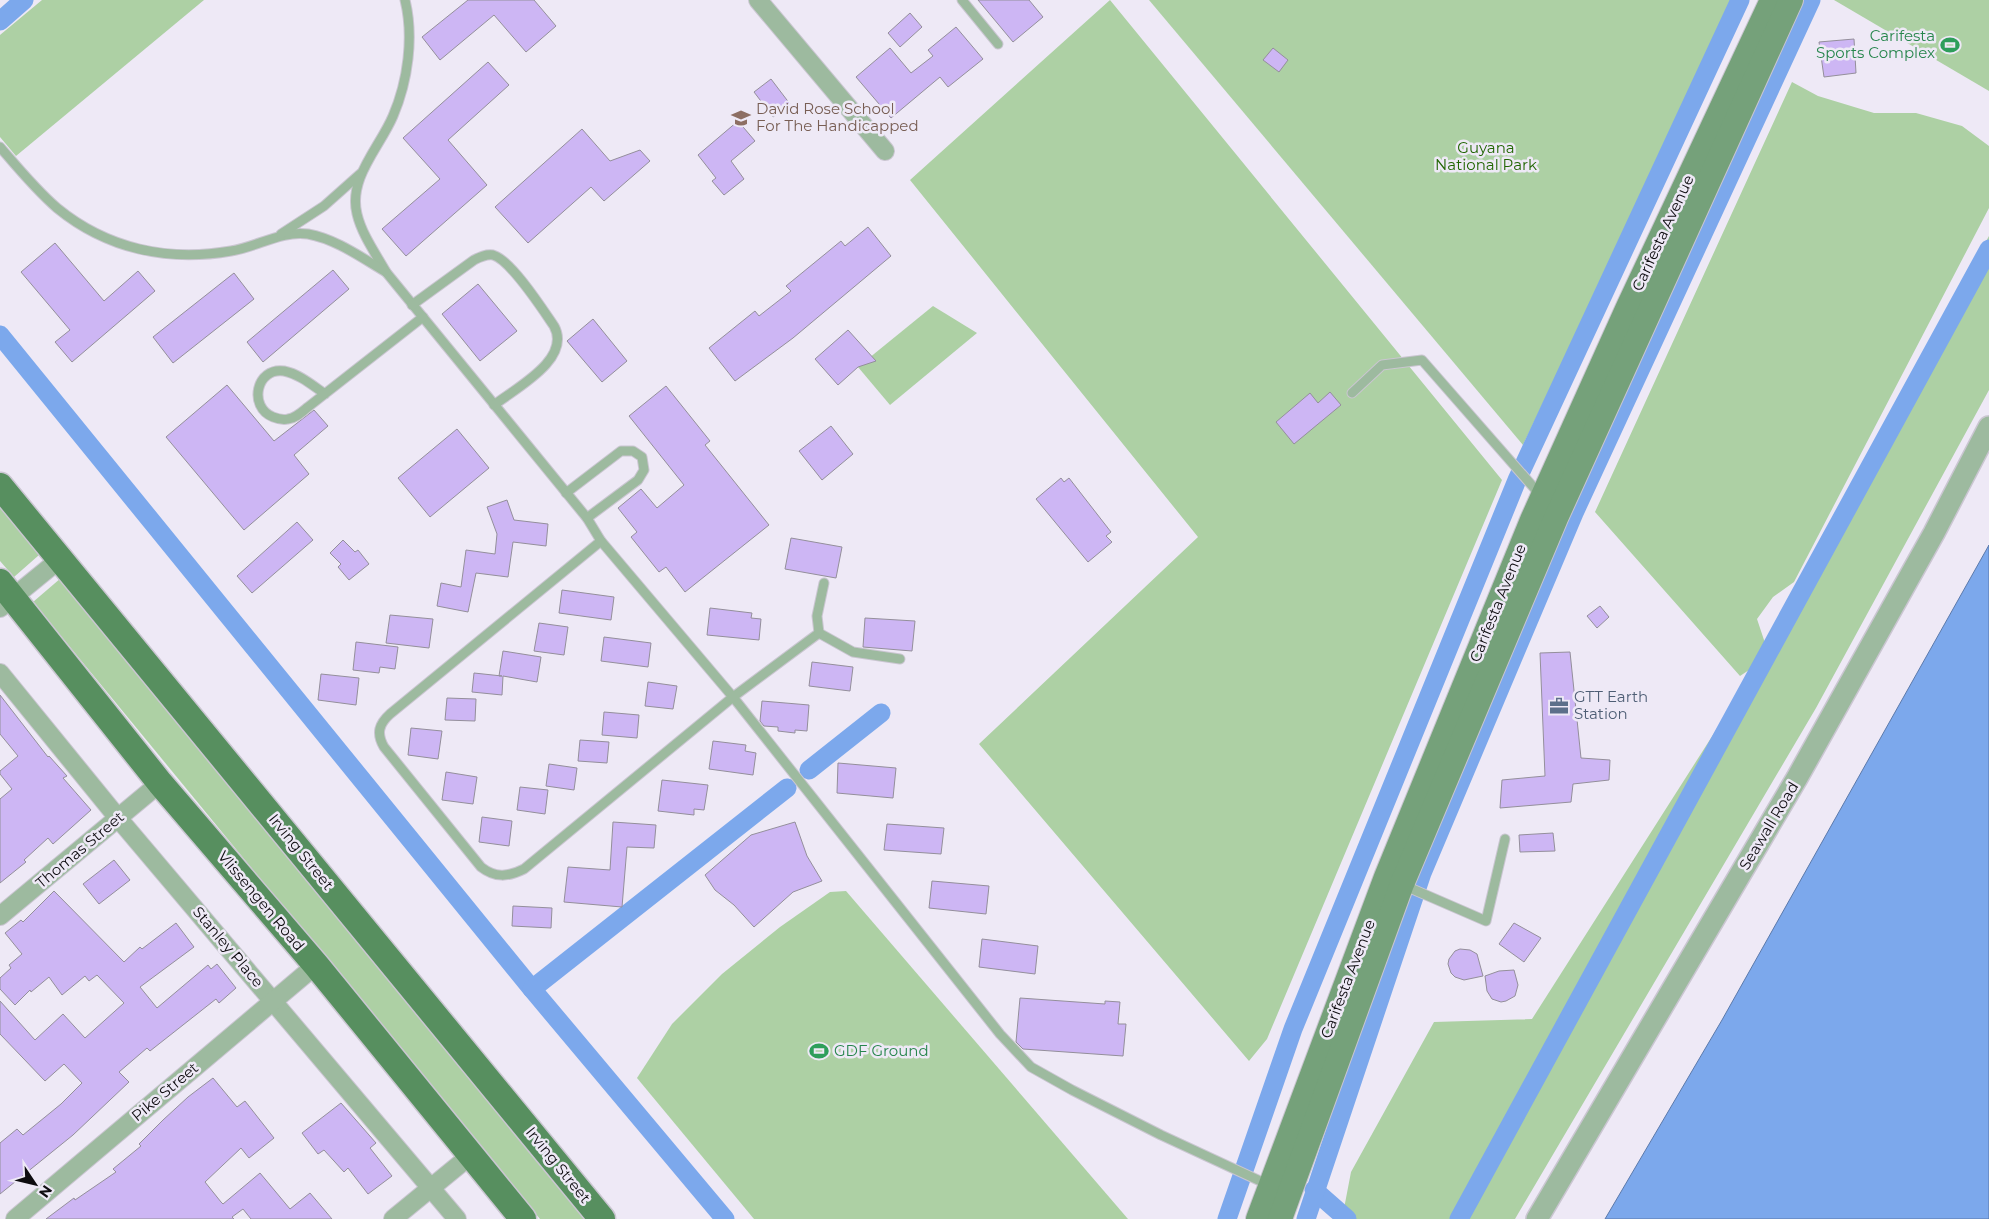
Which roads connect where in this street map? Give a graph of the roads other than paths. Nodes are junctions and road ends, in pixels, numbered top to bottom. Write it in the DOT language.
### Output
graph roads {
  1 [pos="405,0"];
  2 [pos="758,0"];
  3 [pos="962,0"];
  4 [pos="1772,0"];
  5 [pos="1791,0"];
  6 [pos="998,44"];
  7 [pos="0,147"];
  8 [pos="885,151"];
  9 [pos="369,161"];
  10 [pos="270,239"];
  11 [pos="386,272"];
  12 [pos="412,305"];
  13 [pos="423,318"];
  14 [pos="1352,393"];
  15 [pos="325,394"];
  16 [pos="494,405"];
  17 [pos="1989,427"];
  18 [pos="0,486"];
  19 [pos="566,493"];
  20 [pos="1545,503"];
  21 [pos="587,518"];
  22 [pos="601,541"];
  23 [pos="60,559"];
  24 [pos="824,583"];
  25 [pos="4,596"];
  26 [pos="819,633"];
  27 [pos="900,659"];
  28 [pos="0,673"];
  29 [pos="733,697"];
  30 [pos="160,783"];
  31 [pos="118,818"];
  32 [pos="1505,839"];
  33 [pos="1402,884"];
  34 [pos="0,916"];
  35 [pos="316,965"];
  36 [pos="274,1001"];
  37 [pos="471,1155"];
  38 [pos="1269,1184"];
  39 [pos="431,1188"];
  40 [pos="15,1219"];
  41 [pos="393,1219"];
  42 [pos="457,1219"];
  43 [pos="523,1219"];
  44 [pos="602,1219"];
  45 [pos="1258,1219"];
  46 [pos="1280,1219"];
  47 [pos="1537,1219"];
  1 -- 9 [label="lane"];
  2 -- 8 [label="street"];
  3 -- 6 [label="lane"];
  4 -- 20 [label="main road, Carifesta Avenue"];
  5 -- 20 [label="main road, Carifesta Avenue"];
  7 -- 10 [label="lane"];
  9 -- 10 [label="lane"];
  9 -- 11 [label="lane"];
  10 -- 11 [label="lane"];
  11 -- 12 [label="lane"];
  12 -- 13 [label="lane"];
  12 -- 16 [label="lane"];
  13 -- 15 [label="lane"];
  13 -- 16 [label="lane"];
  14 -- 20 [label="lane"];
  15 -- 15 [label="lane"];
  16 -- 19 [label="lane"];
  17 -- 47 [label="street, Seawall Road"];
  18 -- 23 [label="main road, Irving Street"];
  19 -- 21 [label="lane"];
  19 -- 21 [label="lane"];
  20 -- 33 [label="main road, Carifesta Avenue"];
  20 -- 38 [label="main road, Carifesta Avenue"];
  21 -- 22 [label="lane"];
  22 -- 29 [label="lane"];
  22 -- 29 [label="lane"];
  23 -- 25 [label="street"];
  23 -- 44 [label="main road, Irving Street"];
  24 -- 26 [label="lane"];
  25 -- 30 [label="main road, Vlissengen Road"];
  26 -- 27 [label="lane"];
  26 -- 29 [label="lane"];
  28 -- 31 [label="street, Stanley Place"];
  29 -- 38 [label="lane"];
  30 -- 31 [label="street, Thomas Street"];
  30 -- 35 [label="main road, Vlissengen Road"];
  31 -- 34 [label="street, Thomas Street"];
  31 -- 36 [label="street, Stanley Place"];
  32 -- 33 [label="lane"];
  33 -- 38 [label="main road, Carifesta Avenue"];
  35 -- 36 [label="street, Pike Street"];
  35 -- 37 [label="main road, Vlissengen Road"];
  36 -- 39 [label="street, Stanley Place"];
  36 -- 40 [label="street, Pike Street"];
  37 -- 39 [label="street"];
  37 -- 43 [label="main road, Vlissengen Road"];
  38 -- 45 [label="main road, Carifesta Avenue"];
  38 -- 46 [label="main road, Carifesta Avenue"];
  39 -- 41 [label="street"];
  39 -- 42 [label="street, Stanley Place"];
}
